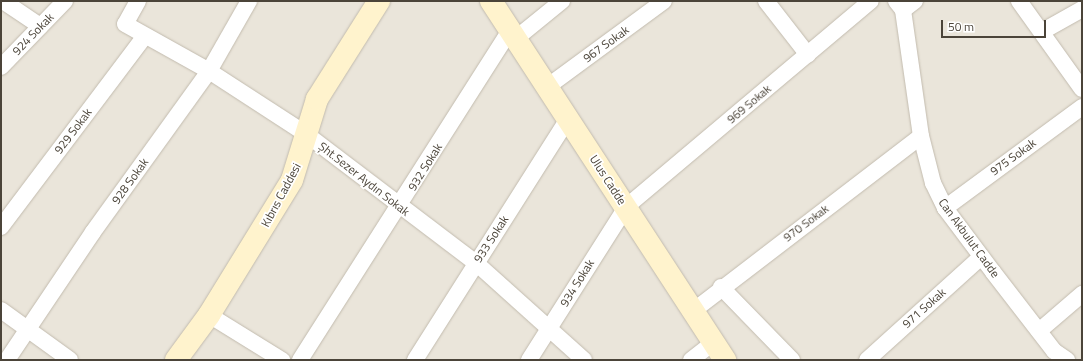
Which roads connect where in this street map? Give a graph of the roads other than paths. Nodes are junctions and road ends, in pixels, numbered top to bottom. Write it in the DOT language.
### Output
graph roads {
  1 [pos="3,1"];
  2 [pos="65,1"];
  3 [pos="138,1"];
  4 [pos="380,1"];
  5 [pos="491,1"];
  6 [pos="562,1"];
  7 [pos="664,1"];
  8 [pos="766,1"];
  9 [pos="871,1"];
  10 [pos="1019,1"];
  11 [pos="242,3"];
  12 [pos="904,4"];
  13 [pos="1082,9"];
  14 [pos="40,26"];
  15 [pos="1043,31"];
  16 [pos="145,36"];
  17 [pos="511,36"];
  18 [pos="808,55"];
  19 [pos="1,67"];
  20 [pos="209,71"];
  21 [pos="547,87"];
  22 [pos="1082,90"];
  23 [pos="1082,107"];
  24 [pos="568,119"];
  25 [pos="306,134"];
  26 [pos="921,136"];
  27 [pos="400,207"];
  28 [pos="626,207"];
  29 [pos="944,208"];
  30 [pos="1,226"];
  31 [pos="981,257"];
  32 [pos="476,263"];
  33 [pos="721,287"];
  34 [pos="1082,294"];
  35 [pos="1,310"];
  36 [pos="693,311"];
  37 [pos="209,315"];
  38 [pos="549,328"];
  39 [pos="28,329"];
  40 [pos="1039,331"];
  41 [pos="719,352"];
  42 [pos="1055,357"];
  43 [pos="7,360"];
  44 [pos="70,360"];
  45 [pos="176,360"];
  46 [pos="282,360"];
  47 [pos="300,360"];
  48 [pos="415,360"];
  49 [pos="530,360"];
  50 [pos="584,360"];
  51 [pos="691,360"];
  52 [pos="792,360"];
  53 [pos="867,360"];
  1 -- 14 [label="street"];
  2 -- 14 [label="street, 924 Sokak"];
  3 -- 16 [label="street, Şht.Sezer Aydın Sokak"];
  4 -- 25 [label="street, Kıbrıs Caddesi"];
  5 -- 17 [label="street, Ulus Cadde"];
  6 -- 17 [label="street, 932 Sokak"];
  7 -- 21 [label="street, 967 Sokak"];
  8 -- 18 [label="street"];
  9 -- 18 [label="street, 969 Sokak"];
  10 -- 15 [label="street"];
  11 -- 20 [label="street, 928 Sokak"];
  12 -- 26 [label="street, Can Akbulut Cadde"];
  13 -- 15 [label="street"];
  14 -- 19 [label="street, 924 Sokak"];
  15 -- 22 [label="street"];
  16 -- 20 [label="street, Şht.Sezer Aydın Sokak"];
  16 -- 30 [label="street, 929 Sokak"];
  17 -- 21 [label="street, Ulus Cadde"];
  17 -- 27 [label="street, 932 Sokak"];
  18 -- 28 [label="street, 969 Sokak"];
  20 -- 25 [label="street, Şht.Sezer Aydın Sokak"];
  20 -- 39 [label="street, 928 Sokak"];
  21 -- 24 [label="street, Ulus Cadde"];
  23 -- 29 [label="street, 975 Sokak"];
  24 -- 28 [label="street, Ulus Cadde"];
  24 -- 32 [label="street, 933 Sokak"];
  25 -- 27 [label="street, Şht.Sezer Aydın Sokak"];
  25 -- 37 [label="street, Kıbrıs Caddesi"];
  26 -- 29 [label="street, Can Akbulut Cadde"];
  26 -- 33 [label="street, 970 Sokak"];
  27 -- 32 [label="street, Şht.Sezer Aydın Sokak"];
  27 -- 47 [label="street, 932 Sokak"];
  28 -- 36 [label="street, Ulus Cadde"];
  28 -- 38 [label="street, 934 Sokak"];
  29 -- 31 [label="street, Can Akbulut Cadde"];
  31 -- 40 [label="street, Can Akbulut Cadde"];
  31 -- 53 [label="street, 971 Sokak"];
  32 -- 38 [label="street, Şht.Sezer Aydın Sokak"];
  32 -- 48 [label="street, 933 Sokak"];
  33 -- 36 [label="street, 970 Sokak"];
  33 -- 52 [label="street"];
  34 -- 40 [label="street"];
  35 -- 39 [label="street"];
  36 -- 41 [label="street, Ulus Cadde"];
  37 -- 45 [label="street, Kıbrıs Caddesi"];
  37 -- 46 [label="street"];
  38 -- 49 [label="street, 934 Sokak"];
  38 -- 50 [label="street, Şht.Sezer Aydın Sokak"];
  39 -- 43 [label="street, 928 Sokak"];
  39 -- 44 [label="street"];
  40 -- 42 [label="street, Can Akbulut Cadde"];
  41 -- 51 [label="street"];
}
